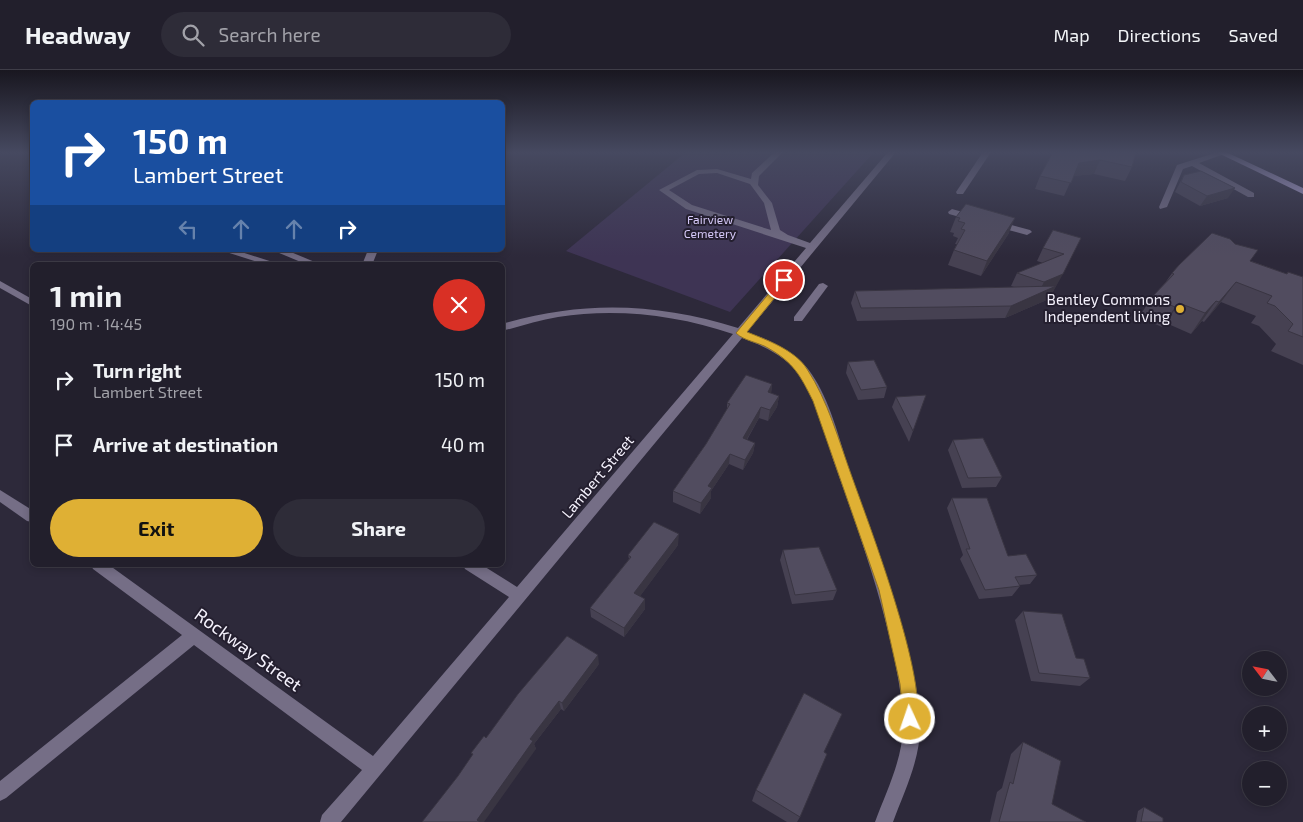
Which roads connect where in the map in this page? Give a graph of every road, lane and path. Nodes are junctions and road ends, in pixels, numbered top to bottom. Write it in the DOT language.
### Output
graph roads {
  1 [pos="668,187"];
  2 [pos="757,187"];
  3 [pos="862,187"];
  4 [pos="963,187"];
  5 [pos="1171,187"];
  6 [pos="1237,187"];
  7 [pos="960,192"];
  8 [pos="1251,195"];
  9 [pos="1163,207"];
  10 [pos="952,212"];
  11 [pos="1027,232"];
  12 [pos="785,237"];
  13 [pos="812,247"];
  14 [pos="232,252"];
  15 [pos="282,252"];
  16 [pos="267,262"];
  17 [pos="309,262"];
  18 [pos="0,284"];
  19 [pos="823,286"];
  20 [pos="30,302"];
  21 [pos="798,319"];
  22 [pos="505,327"];
  23 [pos="740,333"];
  24 [pos="0,495"];
  25 [pos="30,517"];
  26 [pos="101,567"];
  27 [pos="473,567"];
  28 [pos="520,596"];
  29 [pos="194,635"];
  30 [pos="374,768"];
  31 [pos="0,792"];
  32 [pos="329,822"];
  33 [pos="884,822"];
  1 -- 12 [label="street"];
  2 -- 12 [label="street"];
  3 -- 13 [label="street, Lambert Street"];
  4 -- 7 [label="street"];
  5 -- 9 [label="street"];
  6 -- 8 [label="street"];
  10 -- 11 [label="street"];
  12 -- 13 [label="street"];
  13 -- 23 [label="street, Lambert Street"];
  14 -- 16 [label="street"];
  15 -- 17 [label="street"];
  18 -- 20 [label="street"];
  19 -- 21 [label="street"];
  22 -- 23 [label="street"];
  23 -- 28 [label="street, Lambert Street"];
  23 -- 33 [label="street"];
  24 -- 25 [label="street"];
  26 -- 29 [label="street, Rockway Street"];
  27 -- 28 [label="street"];
  28 -- 30 [label="street, Lambert Street"];
  29 -- 30 [label="street, Rockway Street"];
  29 -- 31 [label="street"];
  30 -- 32 [label="street, Lambert Street"];
}
